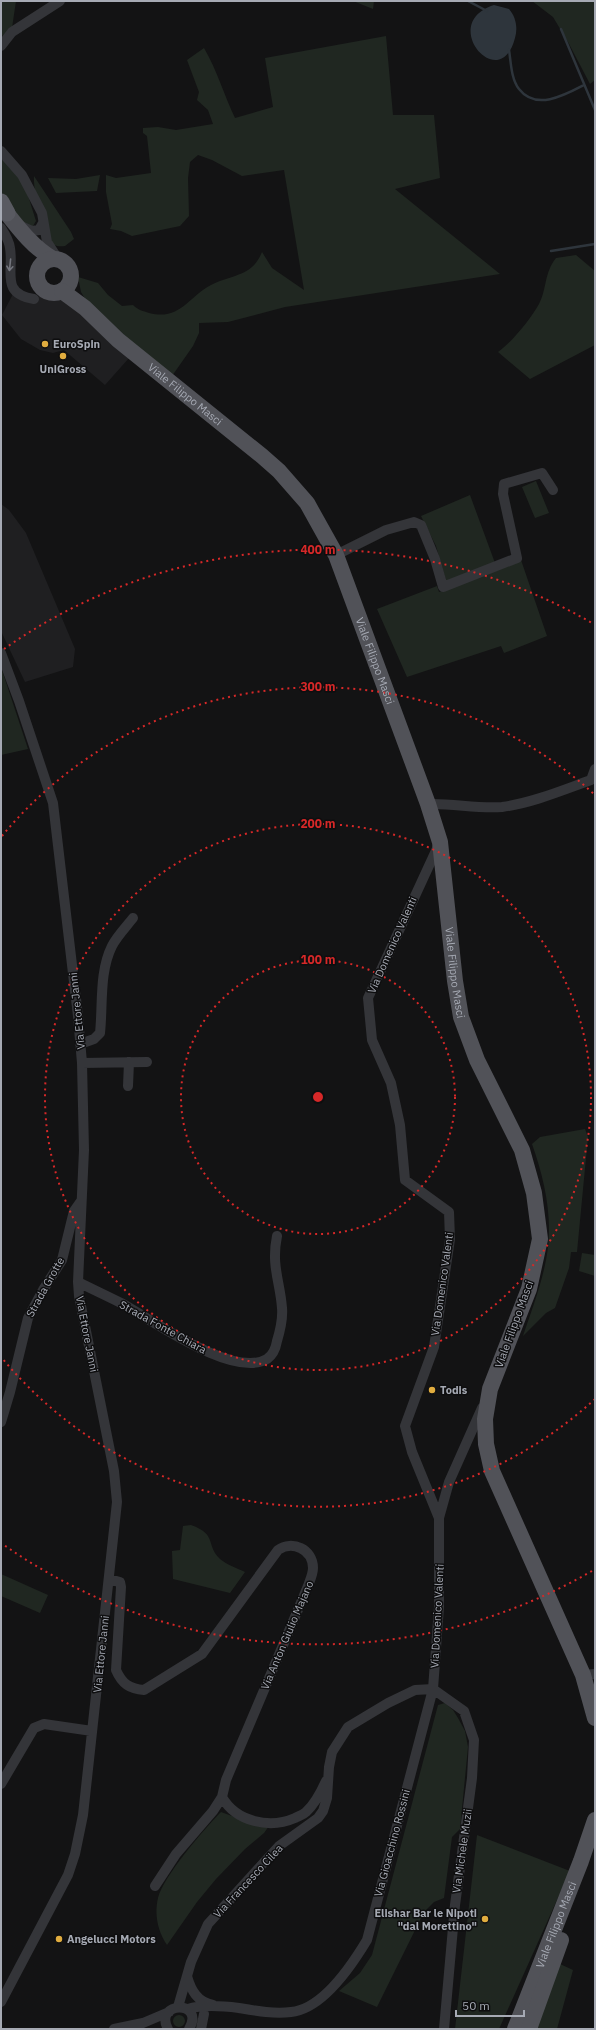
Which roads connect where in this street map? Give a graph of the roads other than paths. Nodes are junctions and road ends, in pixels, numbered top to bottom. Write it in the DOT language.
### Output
graph roads {
  1 [pos="60,1"];
  2 [pos="1,46"];
  3 [pos="1,151"];
  4 [pos="4,213"];
  5 [pos="43,223"];
  6 [pos="50,261"];
  7 [pos="66,285"];
  8 [pos="34,299"];
  9 [pos="553,490"];
  10 [pos="336,555"];
  11 [pos="1,653"];
  12 [pos="595,769"];
  13 [pos="593,778"];
  14 [pos="428,804"];
  15 [pos="440,842"];
  16 [pos="133,918"];
  17 [pos="80,1044"];
  18 [pos="82,1062"];
  19 [pos="129,1062"];
  20 [pos="147,1062"];
  21 [pos="128,1086"];
  22 [pos="81,1201"];
  23 [pos="277,1236"];
  24 [pos="78,1282"];
  25 [pos="490,1389"];
  26 [pos="1,1422"];
  27 [pos="439,1518"];
  28 [pos="109,1579"];
  29 [pos="589,1674"];
  30 [pos="433,1689"];
  31 [pos="595,1718"];
  32 [pos="92,1731"];
  33 [pos="329,1776"];
  34 [pos="1,1784"];
  35 [pos="222,1797"];
  36 [pos="595,1820"];
  37 [pos="595,1842"];
  38 [pos="156,1886"];
  39 [pos="186,1975"];
  40 [pos="1,2002"];
  41 [pos="221,2006"];
  42 [pos="180,2009"];
  43 [pos="204,2014"];
  44 [pos="159,2016"];
  45 [pos="142,2023"];
  46 [pos="192,2026"];
  47 [pos="167,2027"];
  48 [pos="519,2027"];
  49 [pos="114,2029"];
  50 [pos="201,2029"];
  51 [pos="444,2029"];
  1 -- 2 [label="street"];
  3 -- 5 [label="street"];
  4 -- 5 [label="street"];
  4 -- 6 [label="main road"];
  4 -- 8 [label="street, one-way"];
  5 -- 6 [label="street"];
  6 -- 7 [label="main road"];
  6 -- 7 [label="main road"];
  7 -- 10 [label="main road, Viale Filippo Masci"];
  9 -- 10 [label="street"];
  10 -- 14 [label="main road, Viale Filippo Masci"];
  11 -- 17 [label="street, Via Ettore Janni"];
  12 -- 13 [label="street"];
  13 -- 14 [label="street"];
  14 -- 15 [label="main road, Viale Filippo Masci"];
  15 -- 25 [label="main road, Viale Filippo Masci"];
  15 -- 27 [label="street, Via Domenico Valenti"];
  16 -- 17 [label="street"];
  17 -- 18 [label="street, Via Ettore Janni"];
  18 -- 19 [label="street"];
  18 -- 22 [label="street, Via Ettore Janni"];
  19 -- 20 [label="street"];
  19 -- 21 [label="street"];
  22 -- 24 [label="street, Via Ettore Janni"];
  22 -- 26 [label="street, Strada Grotte"];
  23 -- 24 [label="street, Strada Fonte Chiara"];
  24 -- 28 [label="street, Via Ettore Janni"];
  25 -- 27 [label="street, Via Domenico Valenti"];
  25 -- 29 [label="main road, Viale Filippo Masci"];
  27 -- 30 [label="street, Via Domenico Valenti"];
  28 -- 32 [label="street, Via Ettore Janni"];
  28 -- 35 [label="street, Via Anton Giulio Majano"];
  29 -- 31 [label="main road, Viale Filippo Masci"];
  30 -- 33 [label="street, Via Francesco Cilea"];
  30 -- 41 [label="street, Via Gioacchino Rossini"];
  30 -- 51 [label="street, Via Michele Muzii"];
  32 -- 34 [label="street"];
  32 -- 40 [label="street, Via Ettore Janni"];
  33 -- 35 [label="street, Via Francesco Cilea"];
  33 -- 39 [label="street, Via Francesco Cilea"];
  35 -- 38 [label="street, Via Anton Giulio Majano"];
  36 -- 48 [label="main road, Viale Filippo Masci"];
  37 -- 48 [label="main road, Viale Filippo Masci"];
  39 -- 41 [label="street"];
  39 -- 42 [label="street, Via Francesco Cilea"];
  39 -- 44 [label="street, Via Francesco Cilea"];
  41 -- 42 [label="street, Via Gioacchino Rossini"];
  41 -- 43 [label="street"];
  42 -- 44 [label="street, Via Gioacchino Rossini"];
  42 -- 46 [label="street"];
  42 -- 47 [label="street"];
  43 -- 46 [label="street"];
  43 -- 50 [label="street"];
  44 -- 45 [label="street, Via Gioacchino Rossini"];
  45 -- 47 [label="street"];
  45 -- 49 [label="street"];
}
